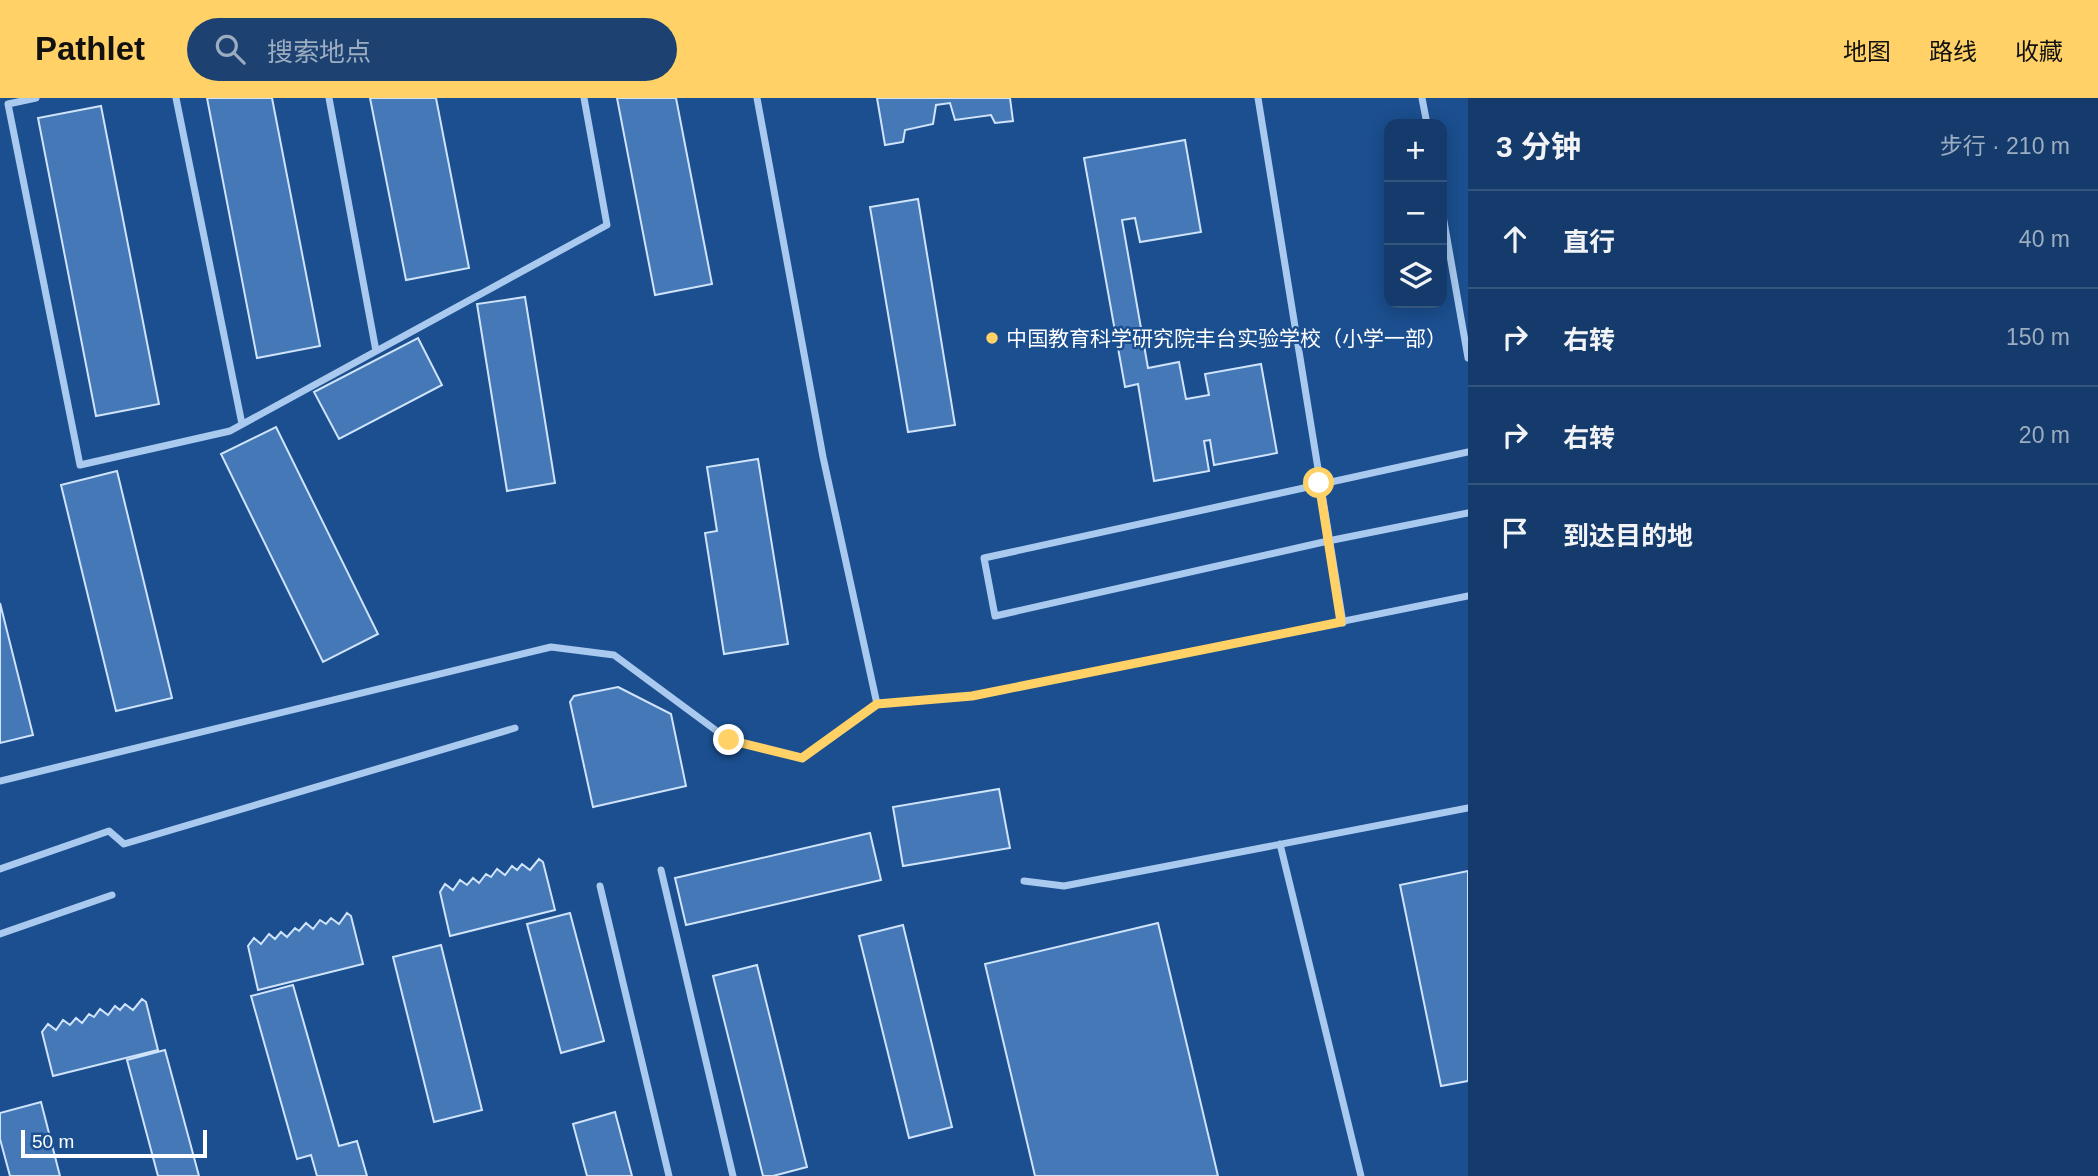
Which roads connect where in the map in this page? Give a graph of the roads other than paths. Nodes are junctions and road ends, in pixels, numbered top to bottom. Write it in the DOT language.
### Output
graph roads {
  1 [pos="36,98"];
  2 [pos="176,98"];
  3 [pos="329,98"];
  4 [pos="584,98"];
  5 [pos="757,98"];
  6 [pos="1258,98"];
  7 [pos="1422,98"];
  8 [pos="1426,119"];
  9 [pos="1447,238"];
  10 [pos="376,351"];
  11 [pos="1468,358"];
  12 [pos="242,424"];
  13 [pos="1468,452"];
  14 [pos="1319,483"];
  15 [pos="1468,513"];
  16 [pos="1328,541"];
  17 [pos="1468,596"];
  18 [pos="1342,622"];
  19 [pos="877,704"];
  20 [pos="515,728"];
  21 [pos="0,782"];
  22 [pos="1468,808"];
  23 [pos="1280,844"];
  24 [pos="0,869"];
  25 [pos="661,870"];
  26 [pos="1024,880"];
  27 [pos="600,886"];
  28 [pos="112,895"];
  29 [pos="0,933"];
  30 [pos="669,1176"];
  31 [pos="733,1176"];
  32 [pos="1361,1176"];
  1 -- 12 [label="street"];
  2 -- 12 [label="street"];
  3 -- 10 [label="street"];
  4 -- 10 [label="street"];
  5 -- 19 [label="street"];
  6 -- 14 [label="street"];
  7 -- 8 [label="street"];
  9 -- 11 [label="street"];
  10 -- 12 [label="street"];
  13 -- 14 [label="street"];
  14 -- 16 [label="street"];
  14 -- 16 [label="street"];
  15 -- 16 [label="street"];
  16 -- 18 [label="street"];
  17 -- 18 [label="street"];
  18 -- 19 [label="street"];
  19 -- 21 [label="street"];
  20 -- 24 [label="street"];
  22 -- 23 [label="street"];
  23 -- 26 [label="street"];
  23 -- 32 [label="street"];
  25 -- 31 [label="street"];
  27 -- 30 [label="street"];
  28 -- 29 [label="street"];
}
